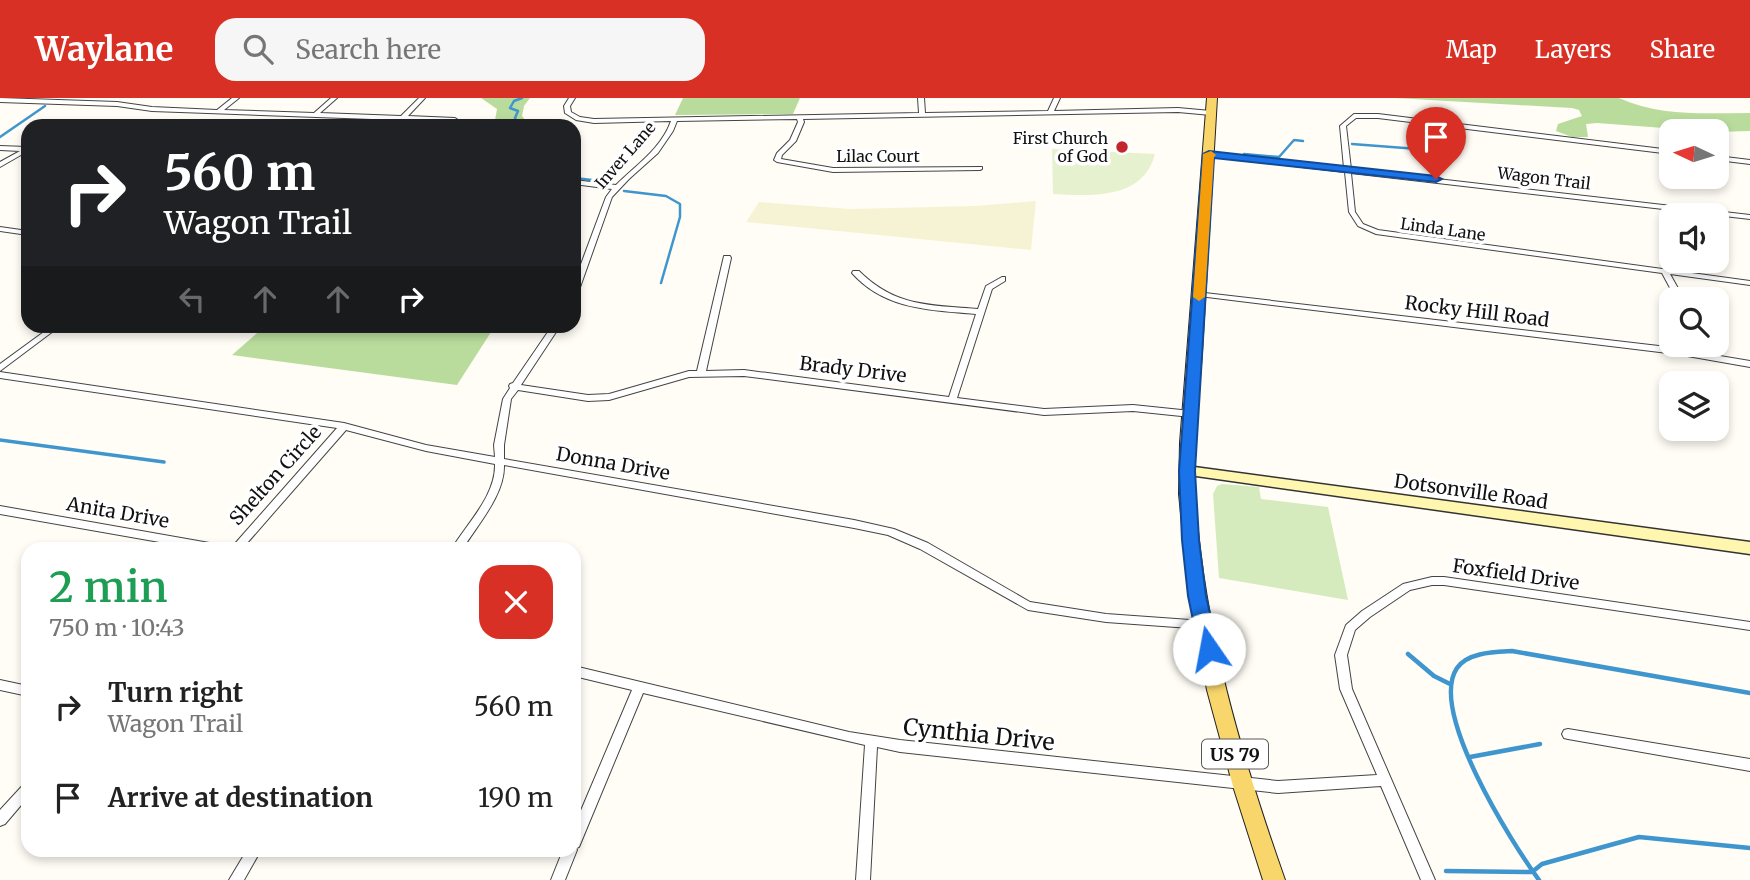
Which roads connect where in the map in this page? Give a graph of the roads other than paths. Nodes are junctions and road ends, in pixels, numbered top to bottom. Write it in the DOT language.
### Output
graph roads {
  1 [pos="81,98"];
  2 [pos="236,98"];
  3 [pos="334,98"];
  4 [pos="422,98"];
  5 [pos="572,98"];
  6 [pos="921,98"];
  7 [pos="1057,98"];
  8 [pos="1212,98"];
  9 [pos="0,100"];
  10 [pos="74,103"];
  11 [pos="219,111"];
  12 [pos="1050,112"];
  13 [pos="1211,113"];
  14 [pos="315,115"];
  15 [pos="922,115"];
  16 [pos="799,117"];
  17 [pos="402,118"];
  18 [pos="428,119"];
  19 [pos="675,119"];
  20 [pos="0,148"];
  21 [pos="21,149"];
  22 [pos="1659,151"];
  23 [pos="21,153"];
  24 [pos="1209,154"];
  25 [pos="1729,159"];
  26 [pos="1750,162"];
  27 [pos="0,165"];
  28 [pos="980,168"];
  29 [pos="1346,169"];
  30 [pos="581,183"];
  31 [pos="616,187"];
  32 [pos="1750,217"];
  33 [pos="0,229"];
  34 [pos="21,232"];
  35 [pos="727,258"];
  36 [pos="1659,270"];
  37 [pos="581,271"];
  38 [pos="856,273"];
  39 [pos="1679,273"];
  40 [pos="1002,279"];
  41 [pos="1750,283"];
  42 [pos="1199,294"];
  43 [pos="981,312"];
  44 [pos="46,333"];
  45 [pos="551,333"];
  46 [pos="1659,351"];
  47 [pos="1711,357"];
  48 [pos="1750,364"];
  49 [pos="0,368"];
  50 [pos="701,373"];
  51 [pos="0,375"];
  52 [pos="513,386"];
  53 [pos="952,400"];
  54 [pos="1191,414"];
  55 [pos="344,426"];
  56 [pos="500,461"];
  57 [pos="1187,471"];
  58 [pos="0,510"];
  59 [pos="186,542"];
  60 [pos="239,542"];
  61 [pos="461,542"];
  62 [pos="1750,548"];
  63 [pos="1204,625"];
  64 [pos="1750,626"];
  65 [pos="581,673"];
  66 [pos="0,685"];
  67 [pos="640,686"];
  68 [pos="21,690"];
  69 [pos="1568,734"];
  70 [pos="871,742"];
  71 [pos="1750,765"];
  72 [pos="1386,780"];
  73 [pos="1243,784"];
  74 [pos="21,796"];
  75 [pos="0,820"];
  76 [pos="581,825"];
  77 [pos="251,857"];
  78 [pos="567,857"];
  79 [pos="236,880"];
  80 [pos="558,880"];
  81 [pos="863,880"];
  82 [pos="1274,880"];
  83 [pos="1428,880"];
  1 -- 10 [label="street"];
  2 -- 11 [label="street"];
  3 -- 14 [label="street"];
  4 -- 17 [label="street"];
  5 -- 19 [label="street"];
  6 -- 15 [label="street"];
  7 -- 12 [label="street"];
  8 -- 13 [label="main road, US 79"];
  9 -- 10 [label="street"];
  10 -- 11 [label="street"];
  11 -- 14 [label="street"];
  12 -- 13 [label="street"];
  12 -- 15 [label="street"];
  13 -- 24 [label="main road, US 79"];
  14 -- 17 [label="street"];
  15 -- 16 [label="street"];
  16 -- 19 [label="street"];
  16 -- 28 [label="street, Lilac Court"];
  17 -- 18 [label="street"];
  19 -- 31 [label="street, Inver Lane"];
  20 -- 21 [label="street"];
  22 -- 29 [label="street, Linda Lane"];
  23 -- 27 [label="street"];
  24 -- 29 [label="street, Wagon Trail"];
  24 -- 42 [label="main road, US 79"];
  25 -- 26 [label="street"];
  29 -- 32 [label="street, Wagon Trail"];
  29 -- 36 [label="street, Linda Lane"];
  30 -- 31 [label="street"];
  31 -- 37 [label="street, Inver Lane"];
  33 -- 34 [label="street"];
  35 -- 50 [label="street"];
  38 -- 43 [label="street"];
  39 -- 41 [label="street, Linda Lane"];
  40 -- 43 [label="street"];
  42 -- 46 [label="street, Rocky Hill Road"];
  42 -- 54 [label="main road, US 79"];
  43 -- 53 [label="street"];
  44 -- 49 [label="street"];
  45 -- 52 [label="street"];
  47 -- 48 [label="street, Rocky Hill Road"];
  50 -- 52 [label="street, Brady Drive"];
  50 -- 53 [label="street, Brady Drive"];
  51 -- 55 [label="street, Donna Drive"];
  52 -- 56 [label="street"];
  53 -- 54 [label="street, Brady Drive"];
  54 -- 57 [label="main road, US 79"];
  55 -- 56 [label="street, Donna Drive"];
  55 -- 60 [label="street, Shelton Circle"];
  56 -- 61 [label="street"];
  56 -- 63 [label="street, Donna Drive"];
  57 -- 62 [label="main road, Dotsonville Road"];
  57 -- 63 [label="main road, US 79"];
  58 -- 59 [label="street, Anita Drive"];
  63 -- 73 [label="main road, US 79"];
  64 -- 72 [label="street, Foxfield Drive"];
  65 -- 67 [label="street, Cynthia Drive"];
  66 -- 68 [label="street"];
  67 -- 70 [label="street, Cynthia Drive"];
  67 -- 76 [label="street"];
  69 -- 71 [label="street"];
  70 -- 73 [label="street, Cynthia Drive"];
  70 -- 81 [label="street"];
  72 -- 73 [label="street, Cynthia Drive"];
  72 -- 83 [label="street, Foxfield Drive"];
  73 -- 82 [label="main road, US 79"];
  74 -- 75 [label="street"];
  77 -- 79 [label="street"];
  78 -- 80 [label="street"];
}
